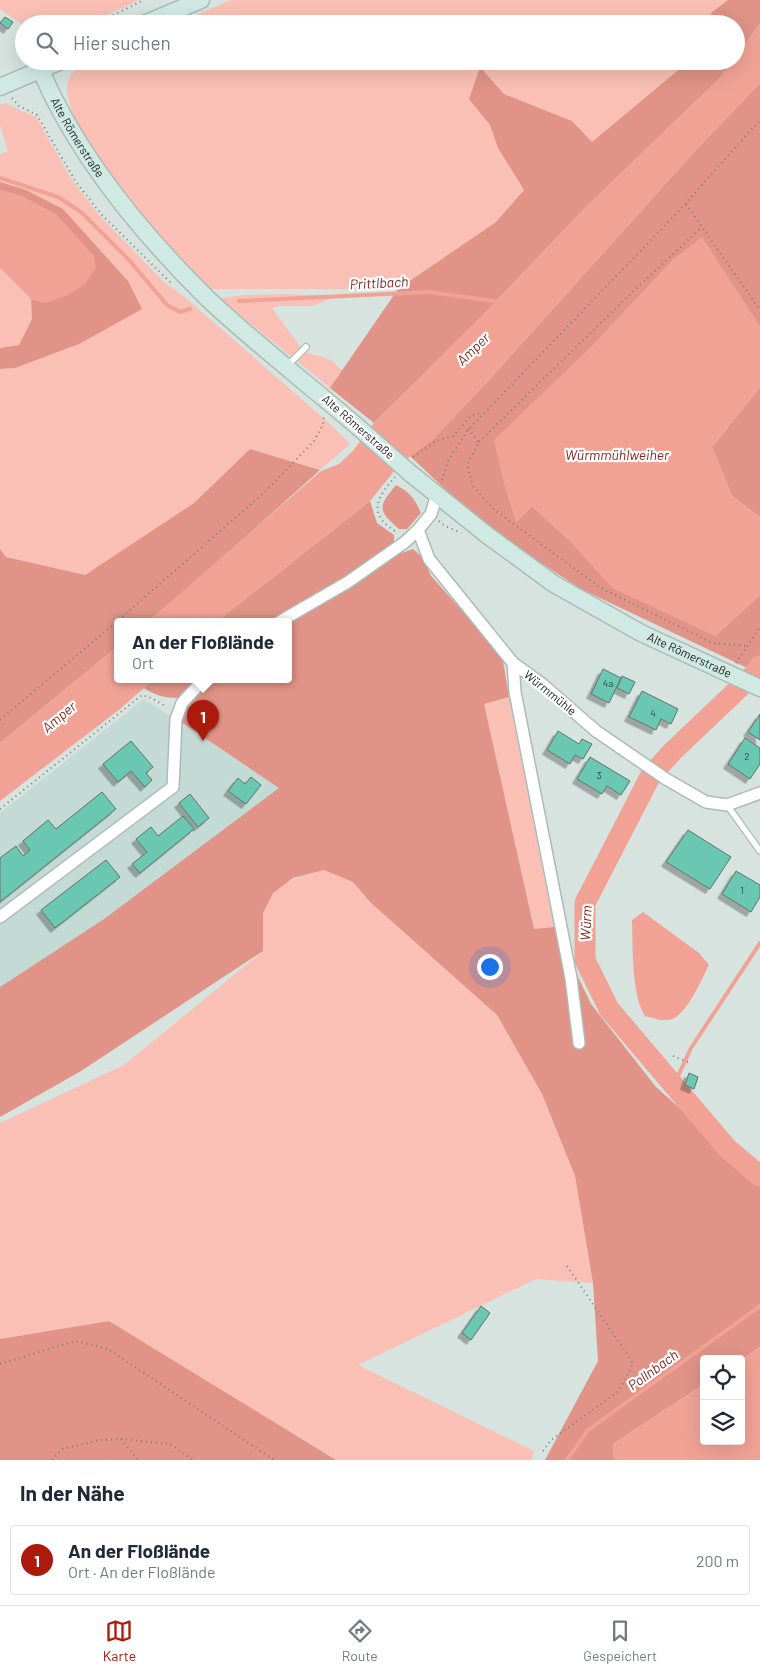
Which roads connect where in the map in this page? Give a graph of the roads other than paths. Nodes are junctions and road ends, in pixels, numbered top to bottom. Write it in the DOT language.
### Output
graph roads {
  1 [pos="201,0"];
  2 [pos="165,15"];
  3 [pos="41,70"];
  4 [pos="0,87"];
  5 [pos="306,347"];
  6 [pos="287,367"];
  7 [pos="437,494"];
  8 [pos="418,530"];
  9 [pos="286,618"];
  10 [pos="514,663"];
  11 [pos="200,683"];
  12 [pos="760,688"];
  13 [pos="760,793"];
  14 [pos="727,805"];
  15 [pos="760,851"];
  16 [pos="0,917"];
  17 [pos="579,1043"];
  1 -- 2 [label="main road"];
  3 -- 4 [label="main road"];
  3 -- 6 [label="main road, Alte Römerstraße"];
  5 -- 6 [label="lane"];
  6 -- 7 [label="main road, Alte Römerstraße, bridge"];
  7 -- 8 [label="street"];
  7 -- 12 [label="main road, Alte Römerstraße"];
  8 -- 9 [label="street"];
  8 -- 10 [label="street, Würmmühle"];
  10 -- 14 [label="street, Würmmühle"];
  10 -- 17 [label="street"];
  11 -- 16 [label="street"];
  13 -- 14 [label="street"];
  14 -- 15 [label="lane"];
}
